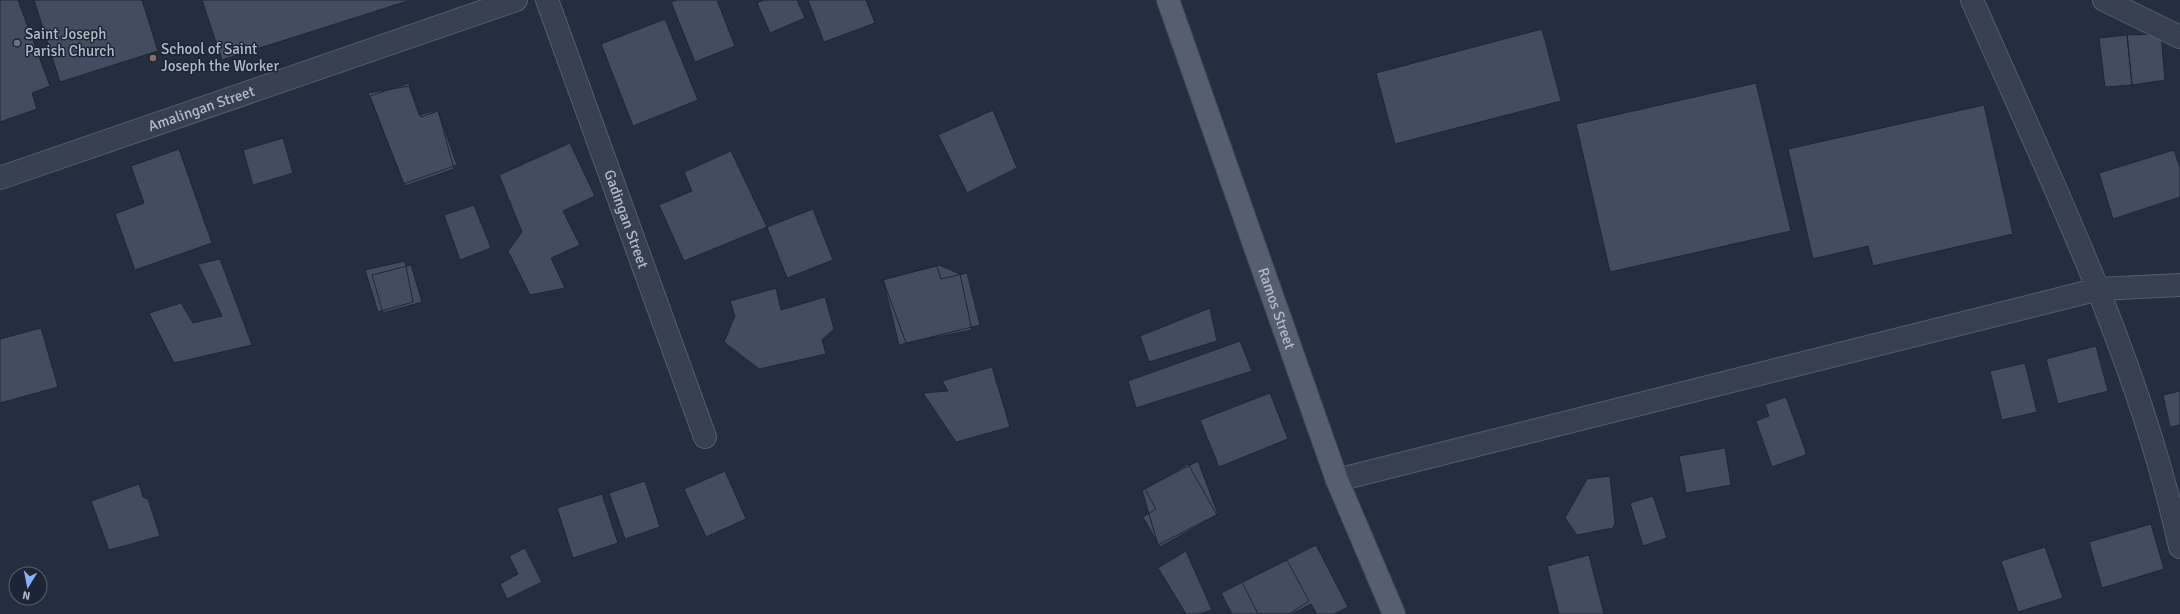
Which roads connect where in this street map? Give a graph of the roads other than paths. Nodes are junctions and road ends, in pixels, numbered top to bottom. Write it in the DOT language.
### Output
graph roads {
  1 [pos="516,0"];
  2 [pos="547,0"];
  3 [pos="1168,0"];
  4 [pos="1972,0"];
  5 [pos="2104,0"];
  6 [pos="2180,38"];
  7 [pos="0,178"];
  8 [pos="2180,285"];
  9 [pos="2098,289"];
  10 [pos="705,438"];
  11 [pos="1337,480"];
  12 [pos="2180,547"];
  13 [pos="1394,614"];
  1 -- 7 [label="street, Amalingan Street"];
  2 -- 10 [label="street, Gadingan Street"];
  3 -- 11 [label="main road, Ramos Street"];
  4 -- 9 [label="street"];
  5 -- 6 [label="street"];
  8 -- 9 [label="street"];
  9 -- 11 [label="street"];
  9 -- 12 [label="street"];
  11 -- 13 [label="main road, Ramos Street"];
}
